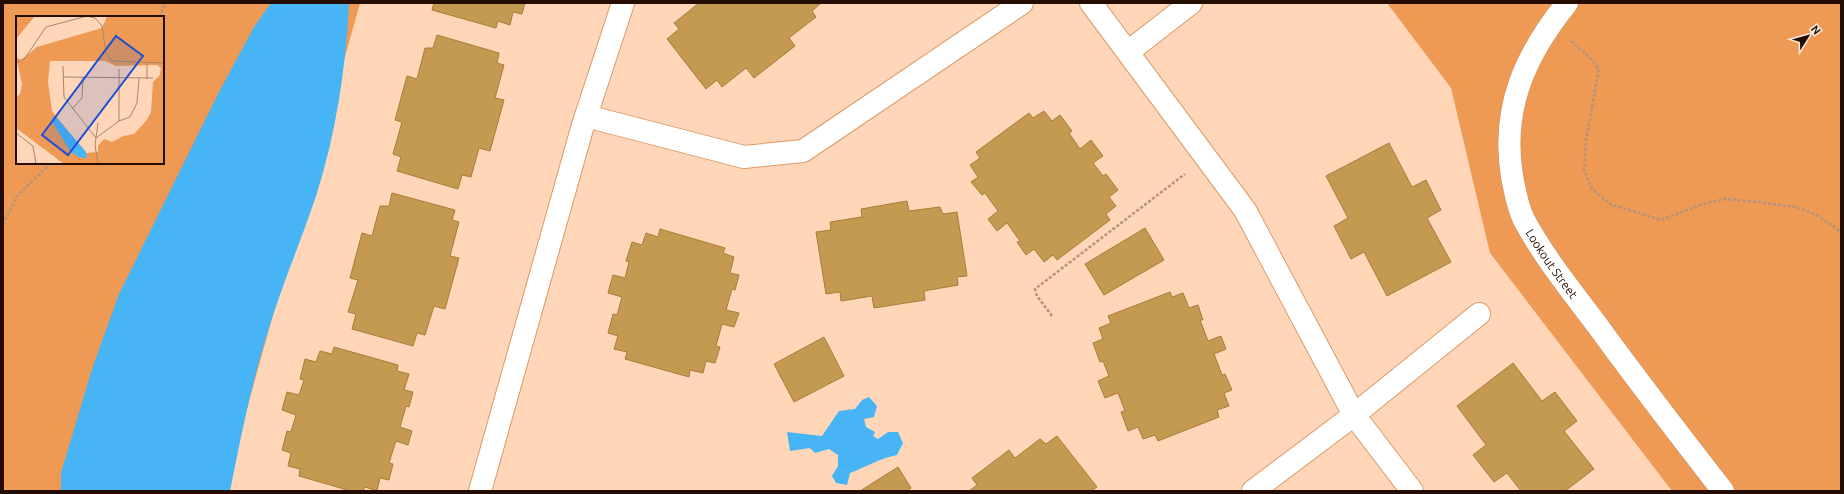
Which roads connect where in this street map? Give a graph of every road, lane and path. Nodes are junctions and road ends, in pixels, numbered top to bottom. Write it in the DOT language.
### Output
graph roads {
  1 [pos="165,3"];
  2 [pos="623,3"];
  3 [pos="1022,3"];
  4 [pos="1091,3"];
  5 [pos="1191,3"];
  6 [pos="1567,3"];
  7 [pos="160,16"];
  8 [pos="1550,24"];
  9 [pos="1128,52"];
  10 [pos="586,116"];
  11 [pos="1206,157"];
  12 [pos="50,164"];
  13 [pos="3,224"];
  14 [pos="1841,232"];
  15 [pos="1479,314"];
  16 [pos="1052,316"];
  17 [pos="1354,415"];
  18 [pos="480,491"];
  19 [pos="1253,491"];
  20 [pos="1412,491"];
  21 [pos="1723,491"];
  1 -- 7 [label="path"];
  2 -- 10 [label="street"];
  3 -- 10 [label="street"];
  4 -- 9 [label="street"];
  5 -- 9 [label="street"];
  6 -- 8 [label="street, Lookout Street"];
  8 -- 14 [label="path"];
  8 -- 21 [label="street, Lookout Street"];
  9 -- 11 [label="street"];
  10 -- 18 [label="street"];
  11 -- 16 [label="path"];
  11 -- 17 [label="street"];
  12 -- 13 [label="path"];
  15 -- 17 [label="street"];
  17 -- 19 [label="street"];
  17 -- 20 [label="street"];
}
